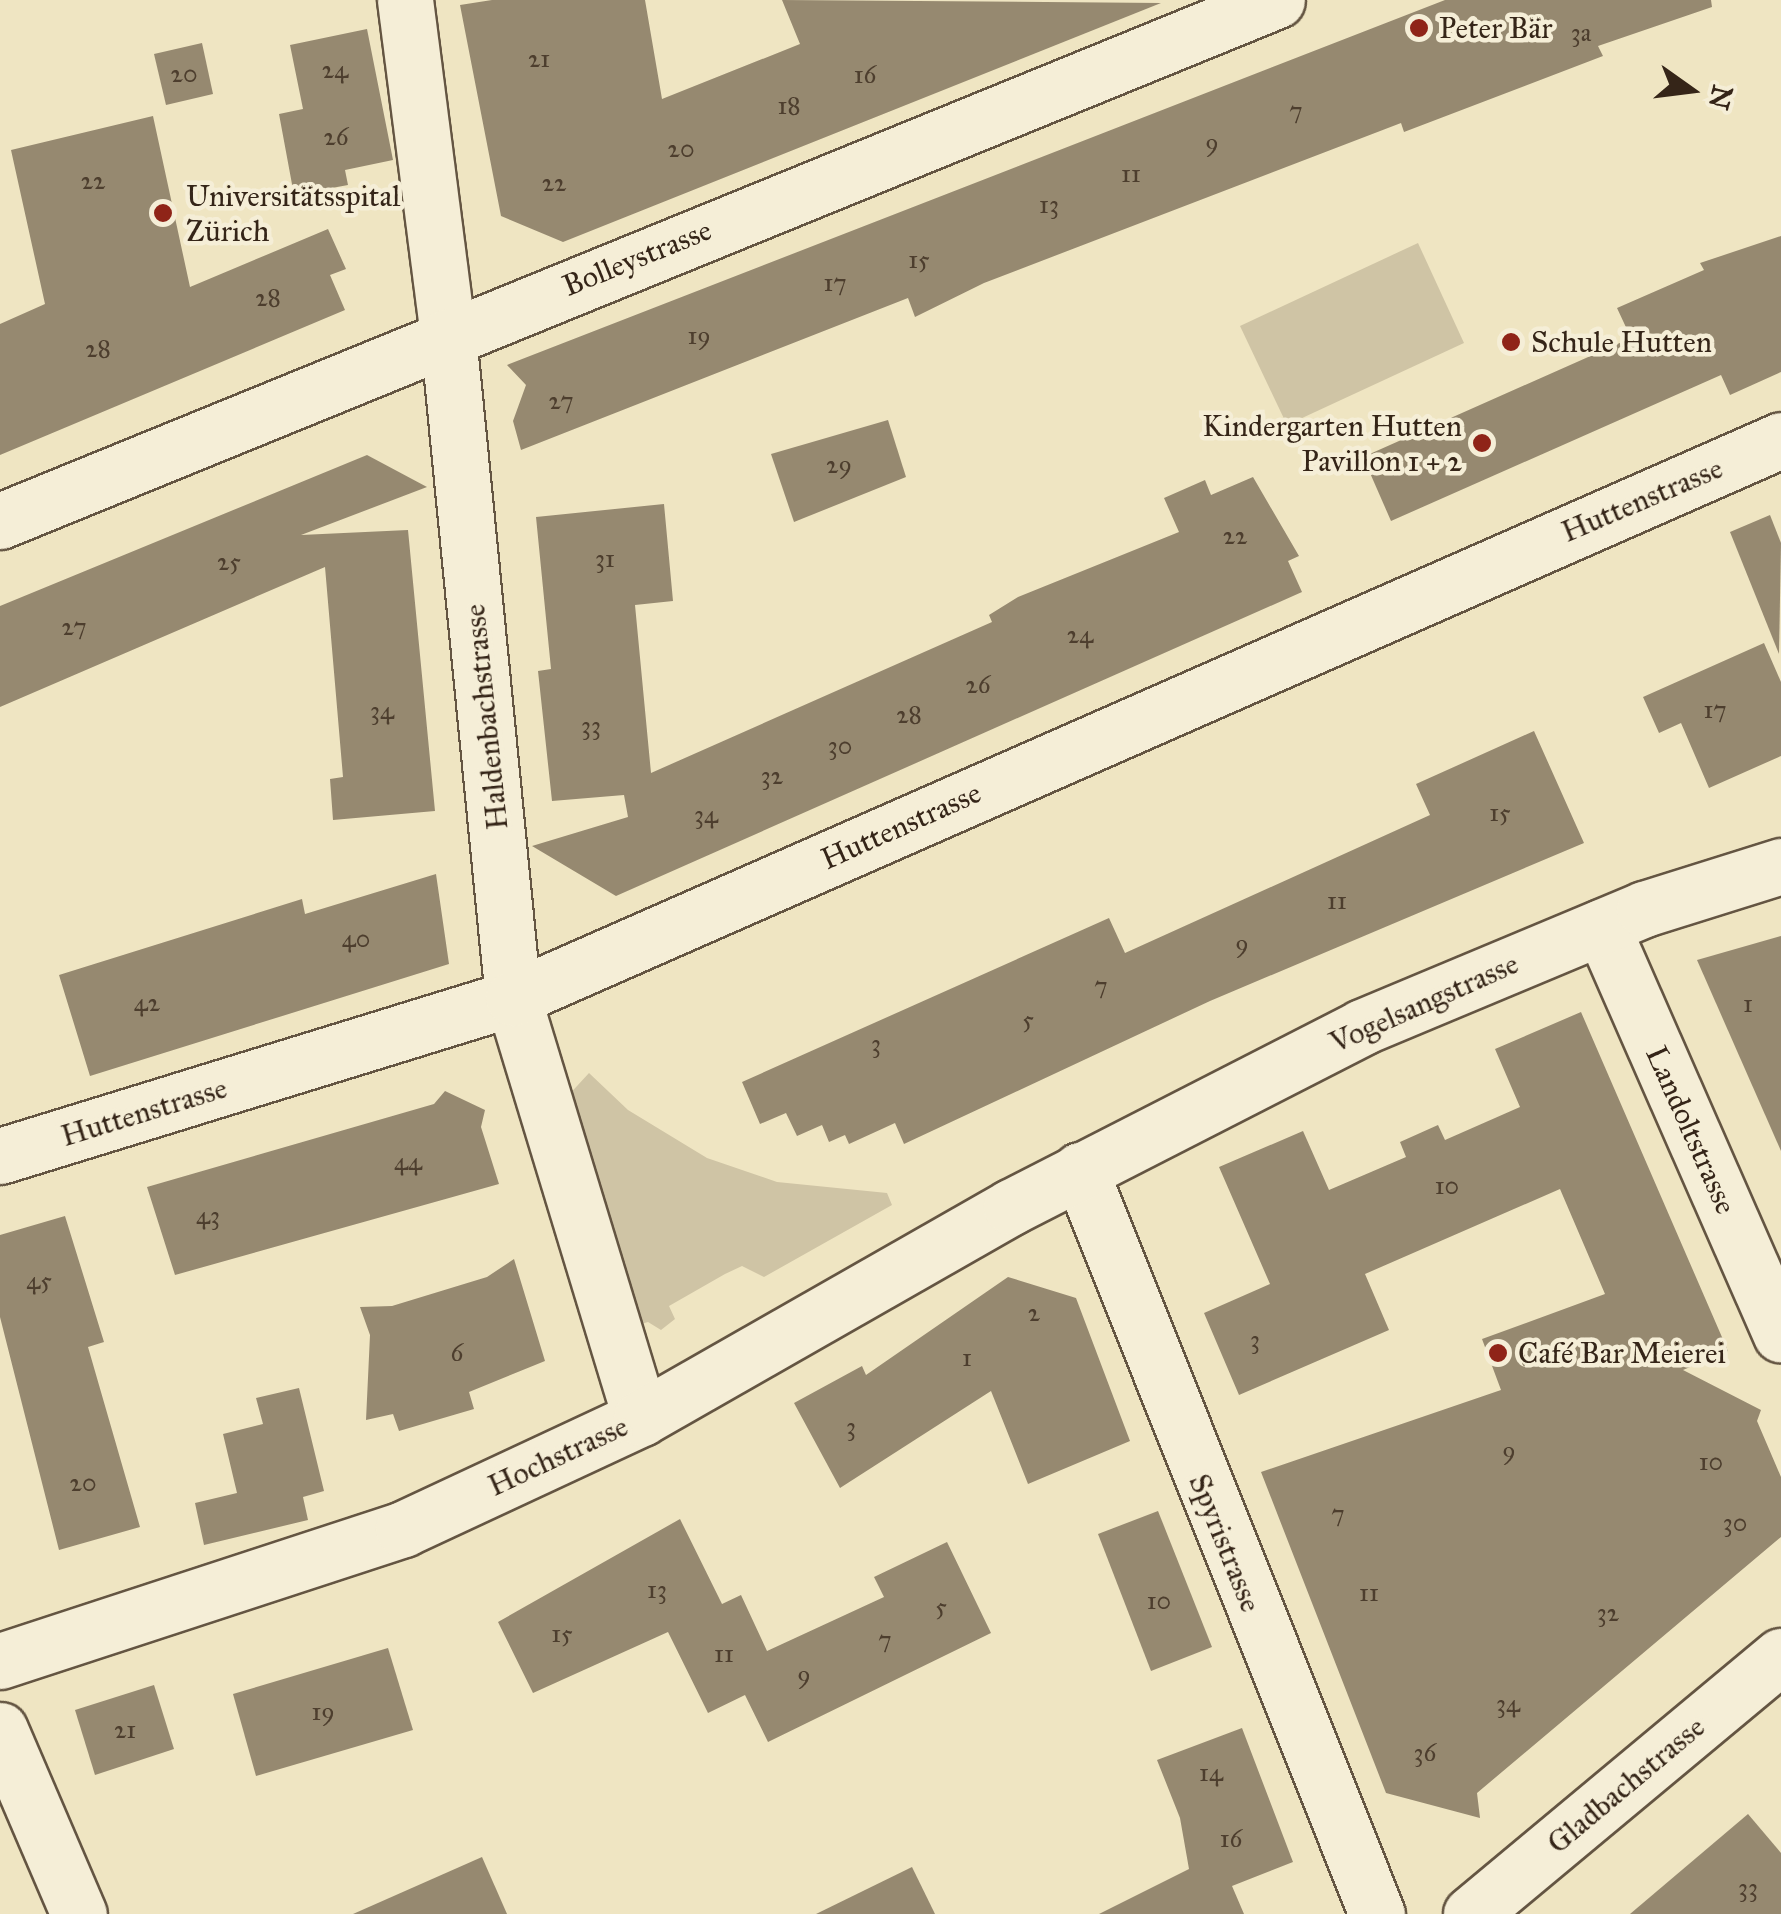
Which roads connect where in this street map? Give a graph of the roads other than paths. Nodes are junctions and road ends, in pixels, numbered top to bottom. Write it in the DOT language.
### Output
graph roads {
  1 [pos="405,0"];
  2 [pos="1277,0"];
  3 [pos="448,336"];
  4 [pos="1781,440"];
  5 [pos="0,521"];
  6 [pos="1781,866"];
  7 [pos="1602,927"];
  8 [pos="513,998"];
  9 [pos="0,1156"];
  10 [pos="1080,1170"];
  11 [pos="1781,1334"];
  12 [pos="641,1418"];
  13 [pos="1781,1656"];
  14 [pos="0,1660"];
  15 [pos="0,1730"];
  16 [pos="80,1914"];
  17 [pos="1377,1914"];
  18 [pos="1471,1914"];
  1 -- 3 [label="street, Haldenbachstrasse"];
  2 -- 3 [label="street, Bolleystrasse"];
  3 -- 5 [label="street, Bolleystrasse"];
  3 -- 8 [label="street, Haldenbachstrasse"];
  4 -- 8 [label="street, Huttenstrasse"];
  6 -- 7 [label="street, Vogelsangstrasse"];
  7 -- 10 [label="street, Vogelsangstrasse"];
  7 -- 11 [label="street, Landoltstrasse"];
  8 -- 9 [label="street, Huttenstrasse"];
  8 -- 12 [label="street, Haldenbachstrasse"];
  10 -- 12 [label="street, Hochstrasse"];
  10 -- 17 [label="street, Spyristrasse"];
  12 -- 14 [label="street, Hochstrasse"];
  13 -- 18 [label="street, Gladbachstrasse"];
  15 -- 16 [label="street"];
}
